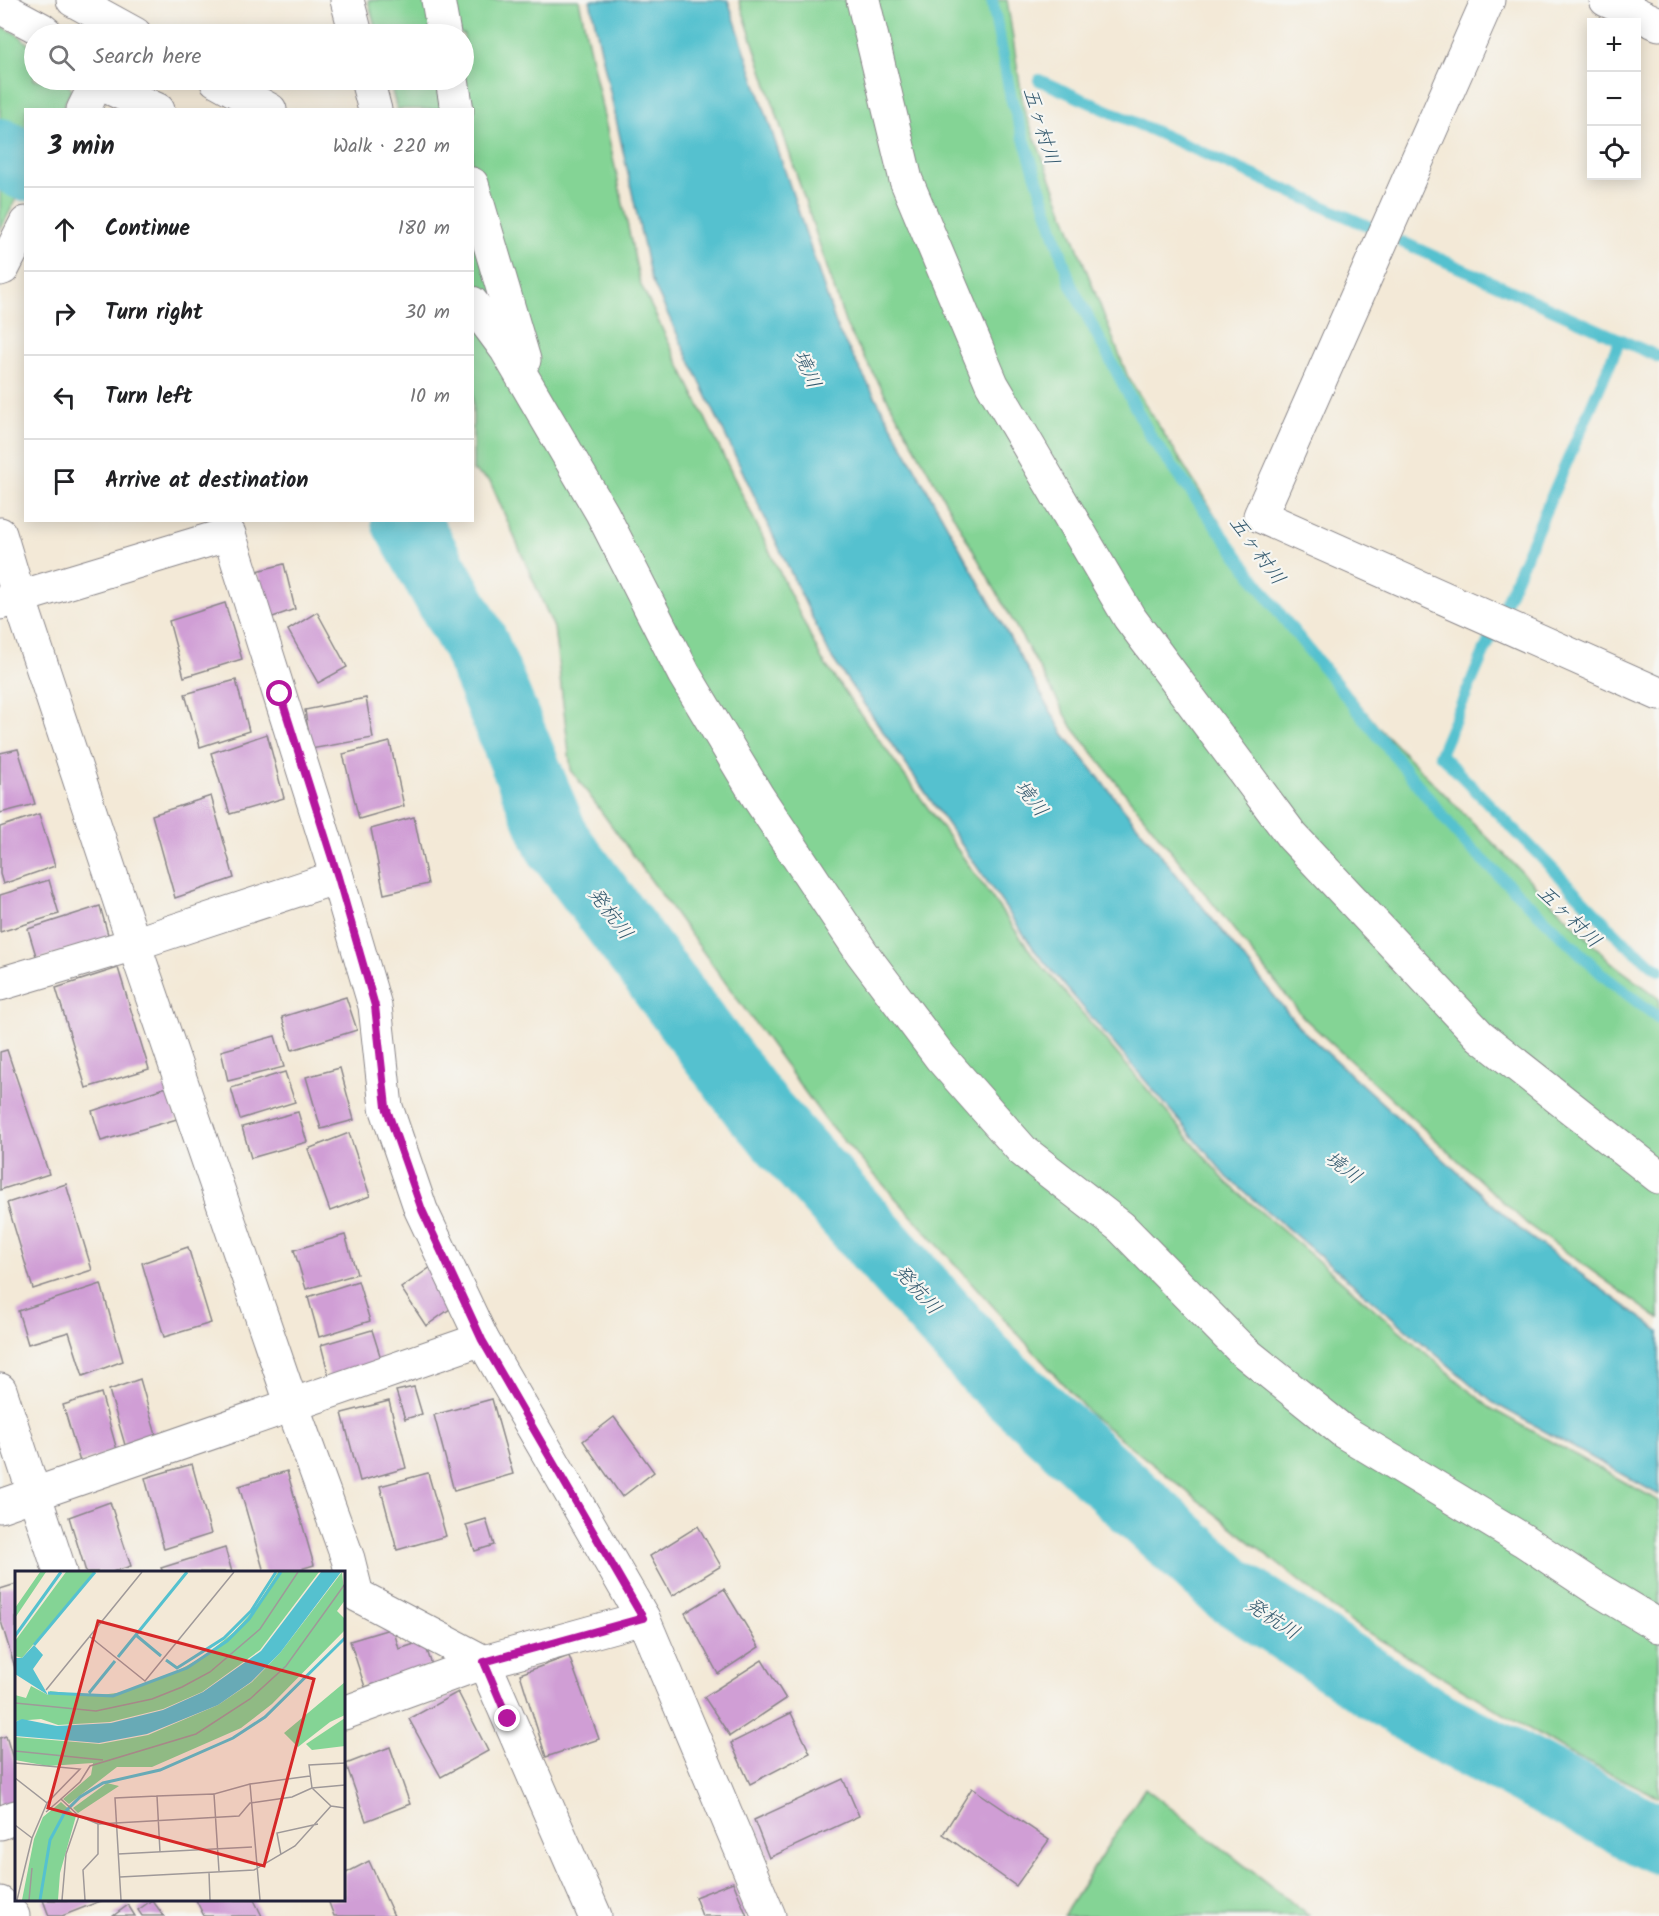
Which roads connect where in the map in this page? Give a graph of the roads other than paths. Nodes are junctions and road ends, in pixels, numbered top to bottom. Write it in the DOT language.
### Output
graph roads {
  1 [pos="73,0"];
  2 [pos="347,0"];
  3 [pos="438,0"];
  4 [pos="863,0"];
  5 [pos="1488,0"];
  6 [pos="1606,0"];
  7 [pos="0,7"];
  8 [pos="32,24"];
  9 [pos="117,24"];
  10 [pos="353,24"];
  11 [pos="442,24"];
  12 [pos="1659,24"];
  13 [pos="96,90"];
  14 [pos="234,90"];
  15 [pos="370,90"];
  16 [pos="454,90"];
  17 [pos="152,108"];
  18 [pos="266,108"];
  19 [pos="374,108"];
  20 [pos="457,108"];
  21 [pos="474,191"];
  22 [pos="24,227"];
  23 [pos="2,268"];
  24 [pos="474,306"];
  25 [pos="535,399"];
  26 [pos="0,534"];
  27 [pos="9,600"];
  28 [pos="1659,694"];
  29 [pos="338,877"];
  30 [pos="134,944"];
  31 [pos="0,984"];
  32 [pos="1659,1177"];
  33 [pos="482,1340"];
  34 [pos="0,1390"];
  35 [pos="292,1406"];
  36 [pos="34,1494"];
  37 [pos="0,1506"];
  38 [pos="60,1571"];
  39 [pos="643,1618"];
  40 [pos="1659,1626"];
  41 [pos="484,1662"];
  42 [pos="345,1713"];
  43 [pos="15,1817"];
  44 [pos="0,1823"];
  45 [pos="0,1903"];
  46 [pos="13,1916"];
  47 [pos="595,1916"];
  48 [pos="769,1916"];
  1 -- 9 [label="street"];
  2 -- 10 [label="street"];
  3 -- 11 [label="street"];
  4 -- 32 [label="street"];
  5 -- 28 [label="street"];
  6 -- 12 [label="street"];
  7 -- 8 [label="street"];
  13 -- 17 [label="street"];
  14 -- 18 [label="street"];
  15 -- 19 [label="street"];
  16 -- 20 [label="street"];
  21 -- 25 [label="street"];
  22 -- 23 [label="street"];
  24 -- 25 [label="street"];
  25 -- 40 [label="street"];
  26 -- 27 [label="street"];
  27 -- 29 [label="street"];
  27 -- 30 [label="street"];
  29 -- 30 [label="street"];
  29 -- 33 [label="street"];
  30 -- 31 [label="street"];
  30 -- 35 [label="street"];
  33 -- 35 [label="street"];
  33 -- 39 [label="street"];
  34 -- 36 [label="street"];
  35 -- 36 [label="street"];
  35 -- 41 [label="street"];
  36 -- 37 [label="street"];
  36 -- 38 [label="street"];
  39 -- 41 [label="street"];
  39 -- 48 [label="street"];
  41 -- 42 [label="street"];
  41 -- 47 [label="street"];
  43 -- 44 [label="street"];
  45 -- 46 [label="street"];
}
